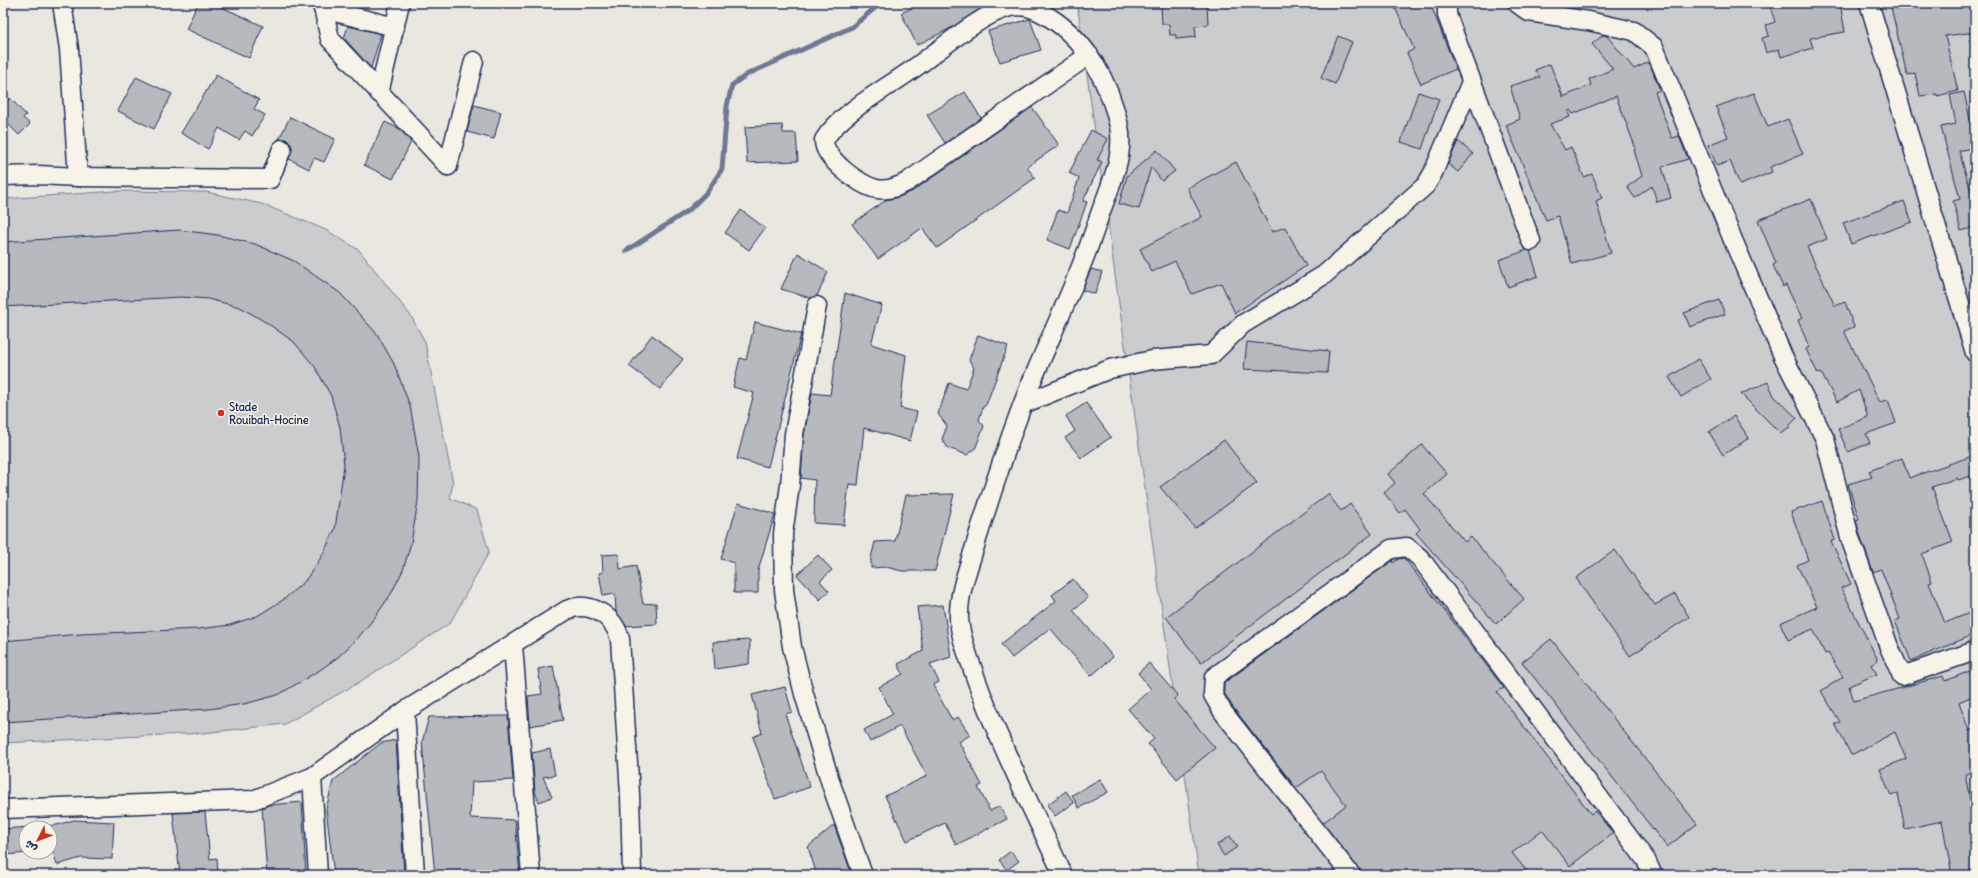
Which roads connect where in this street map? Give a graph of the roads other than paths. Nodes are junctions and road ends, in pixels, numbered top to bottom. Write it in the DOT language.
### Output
graph roads {
  1 [pos="62,3"];
  2 [pos="400,3"];
  3 [pos="1447,3"];
  4 [pos="1517,3"];
  5 [pos="1869,3"];
  6 [pos="323,6"];
  7 [pos="395,26"];
  8 [pos="1089,56"];
  9 [pos="474,61"];
  10 [pos="1471,82"];
  11 [pos="379,93"];
  12 [pos="282,149"];
  13 [pos="3,176"];
  14 [pos="78,177"];
  15 [pos="1531,240"];
  16 [pos="817,306"];
  17 [pos="1975,352"];
  18 [pos="1023,404"];
  19 [pos="513,645"];
  20 [pos="1975,651"];
  21 [pos="405,711"];
  22 [pos="312,777"];
  23 [pos="3,809"];
  24 [pos="318,875"];
  25 [pos="415,875"];
  26 [pos="531,875"];
  27 [pos="632,875"];
  28 [pos="863,875"];
  29 [pos="1063,875"];
  30 [pos="1350,875"];
  31 [pos="1650,875"];
  1 -- 14 [label="street"];
  2 -- 7 [label="street"];
  3 -- 10 [label="street"];
  4 -- 20 [label="street"];
  5 -- 17 [label="street"];
  6 -- 7 [label="street"];
  6 -- 11 [label="street"];
  7 -- 11 [label="street"];
  8 -- 8 [label="street"];
  8 -- 18 [label="street"];
  9 -- 11 [label="street"];
  10 -- 15 [label="street"];
  10 -- 18 [label="street"];
  12 -- 14 [label="street"];
  13 -- 14 [label="street"];
  16 -- 28 [label="street"];
  18 -- 29 [label="street"];
  19 -- 21 [label="street"];
  19 -- 26 [label="street"];
  19 -- 27 [label="street"];
  21 -- 22 [label="street"];
  21 -- 25 [label="street"];
  22 -- 23 [label="street"];
  22 -- 24 [label="street"];
  30 -- 31 [label="street"];
}
